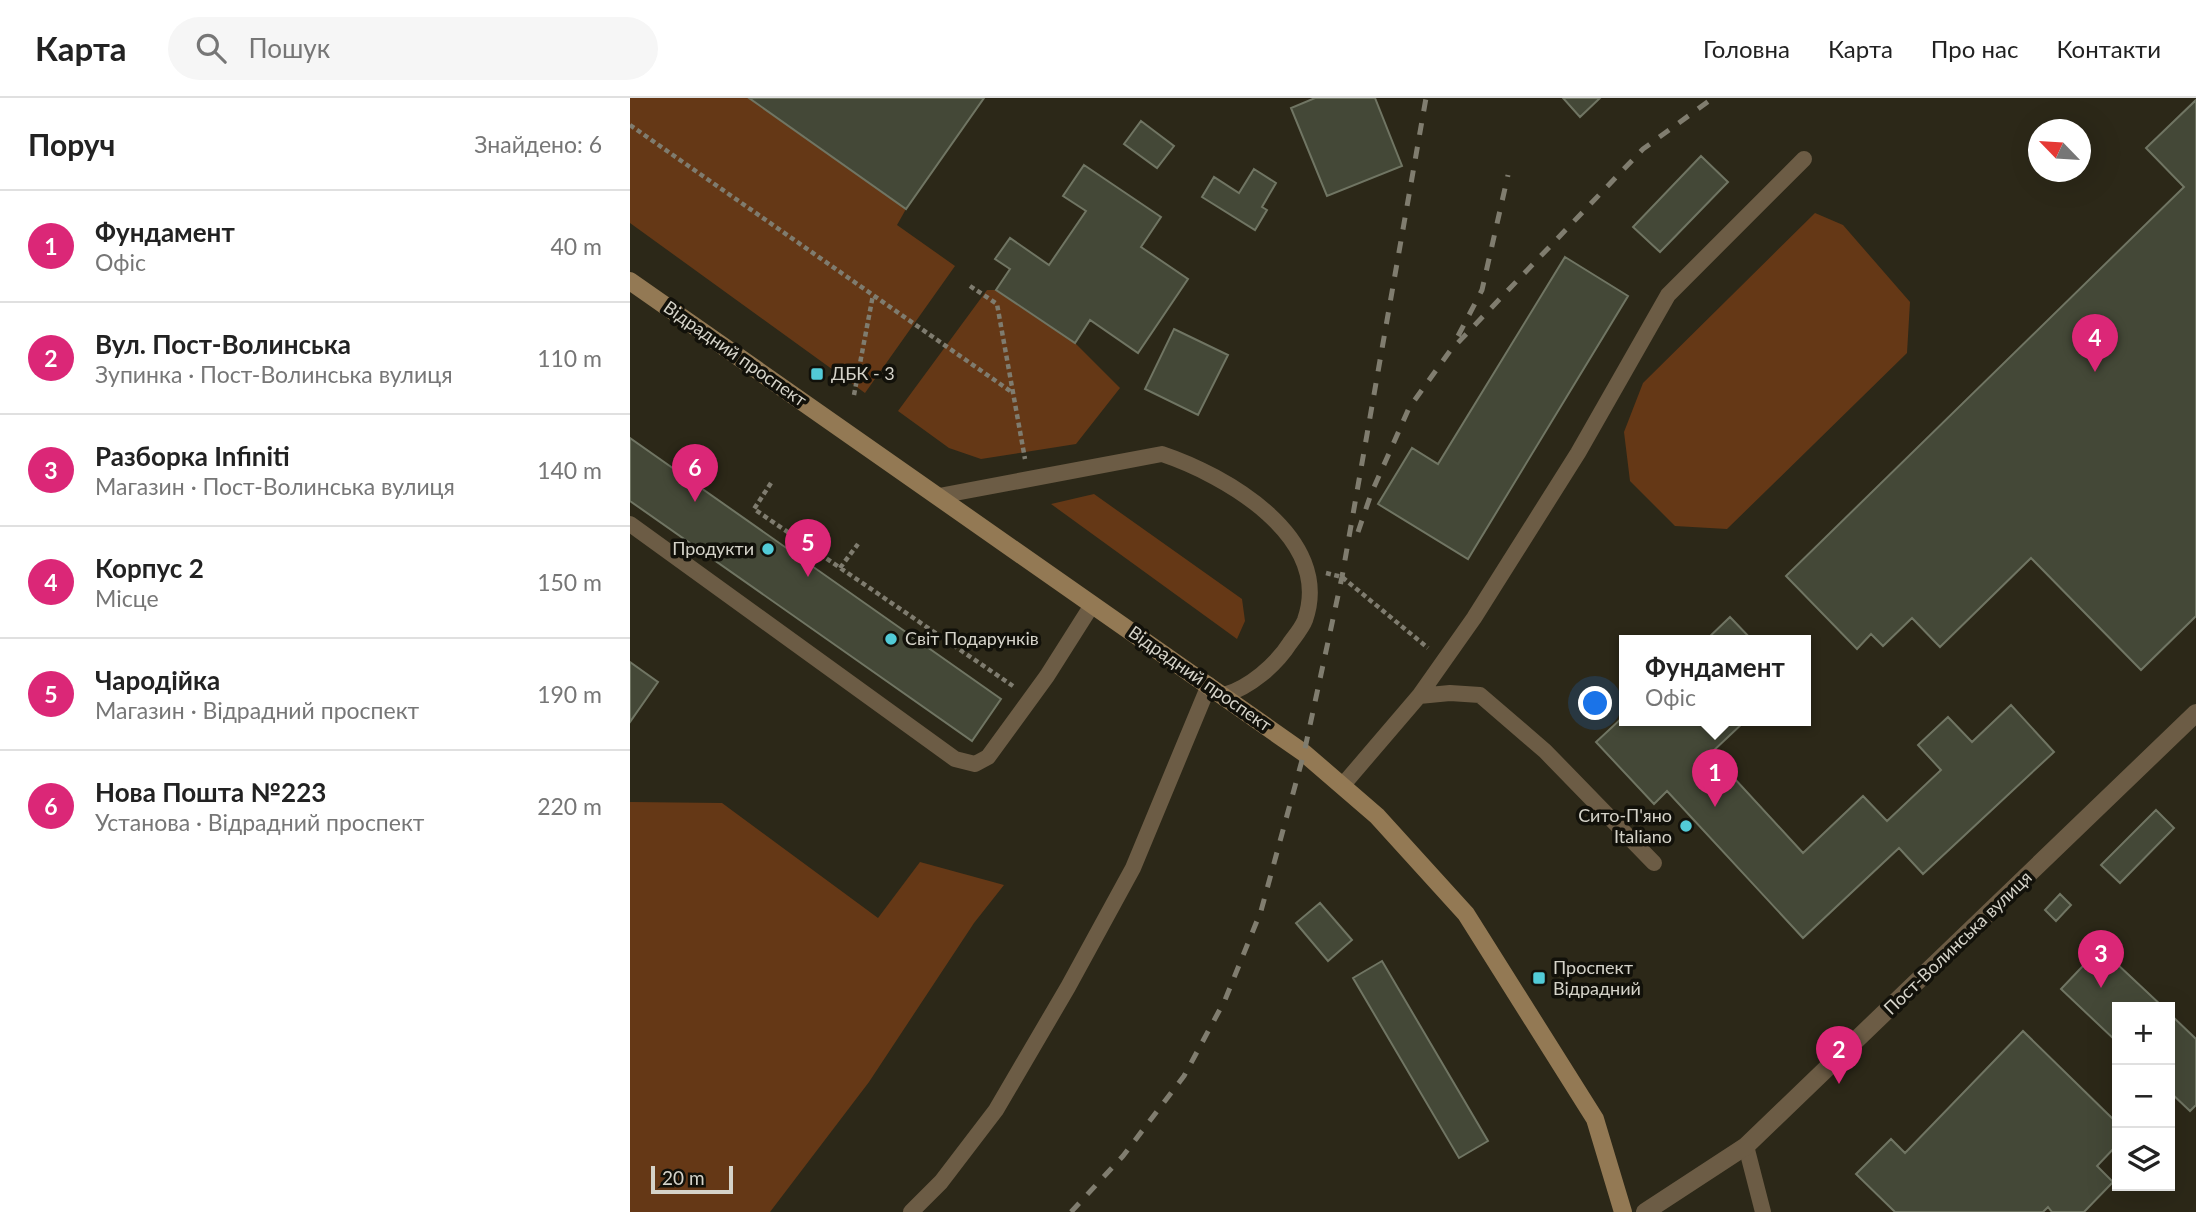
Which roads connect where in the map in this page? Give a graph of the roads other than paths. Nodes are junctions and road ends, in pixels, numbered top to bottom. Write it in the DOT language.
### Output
graph roads {
  1 [pos="1804,159"];
  2 [pos="630,281"];
  3 [pos="939,496"];
  4 [pos="630,524"];
  5 [pos="1092,605"];
  6 [pos="1216,690"];
  7 [pos="1419,696"];
  8 [pos="2196,713"];
  9 [pos="1342,786"];
  10 [pos="1654,863"];
  11 [pos="1746,1146"];
  12 [pos="911,1212"];
  13 [pos="1623,1212"];
  14 [pos="1645,1212"];
  15 [pos="1763,1212"];
  1 -- 7 [label="lane"];
  2 -- 3 [label="main road, Відрадний проспект"];
  3 -- 5 [label="main road, Відрадний проспект"];
  3 -- 6 [label="lane"];
  4 -- 5 [label="lane"];
  5 -- 6 [label="main road, Відрадний проспект"];
  6 -- 9 [label="main road, Відрадний проспект"];
  6 -- 12 [label="lane"];
  7 -- 9 [label="lane"];
  7 -- 10 [label="lane"];
  8 -- 11 [label="street, Пост-Волинська вулиця"];
  9 -- 13 [label="main road, Відрадний проспект"];
  11 -- 14 [label="street, Пост-Волинська вулиця"];
  11 -- 15 [label="lane"];
}
